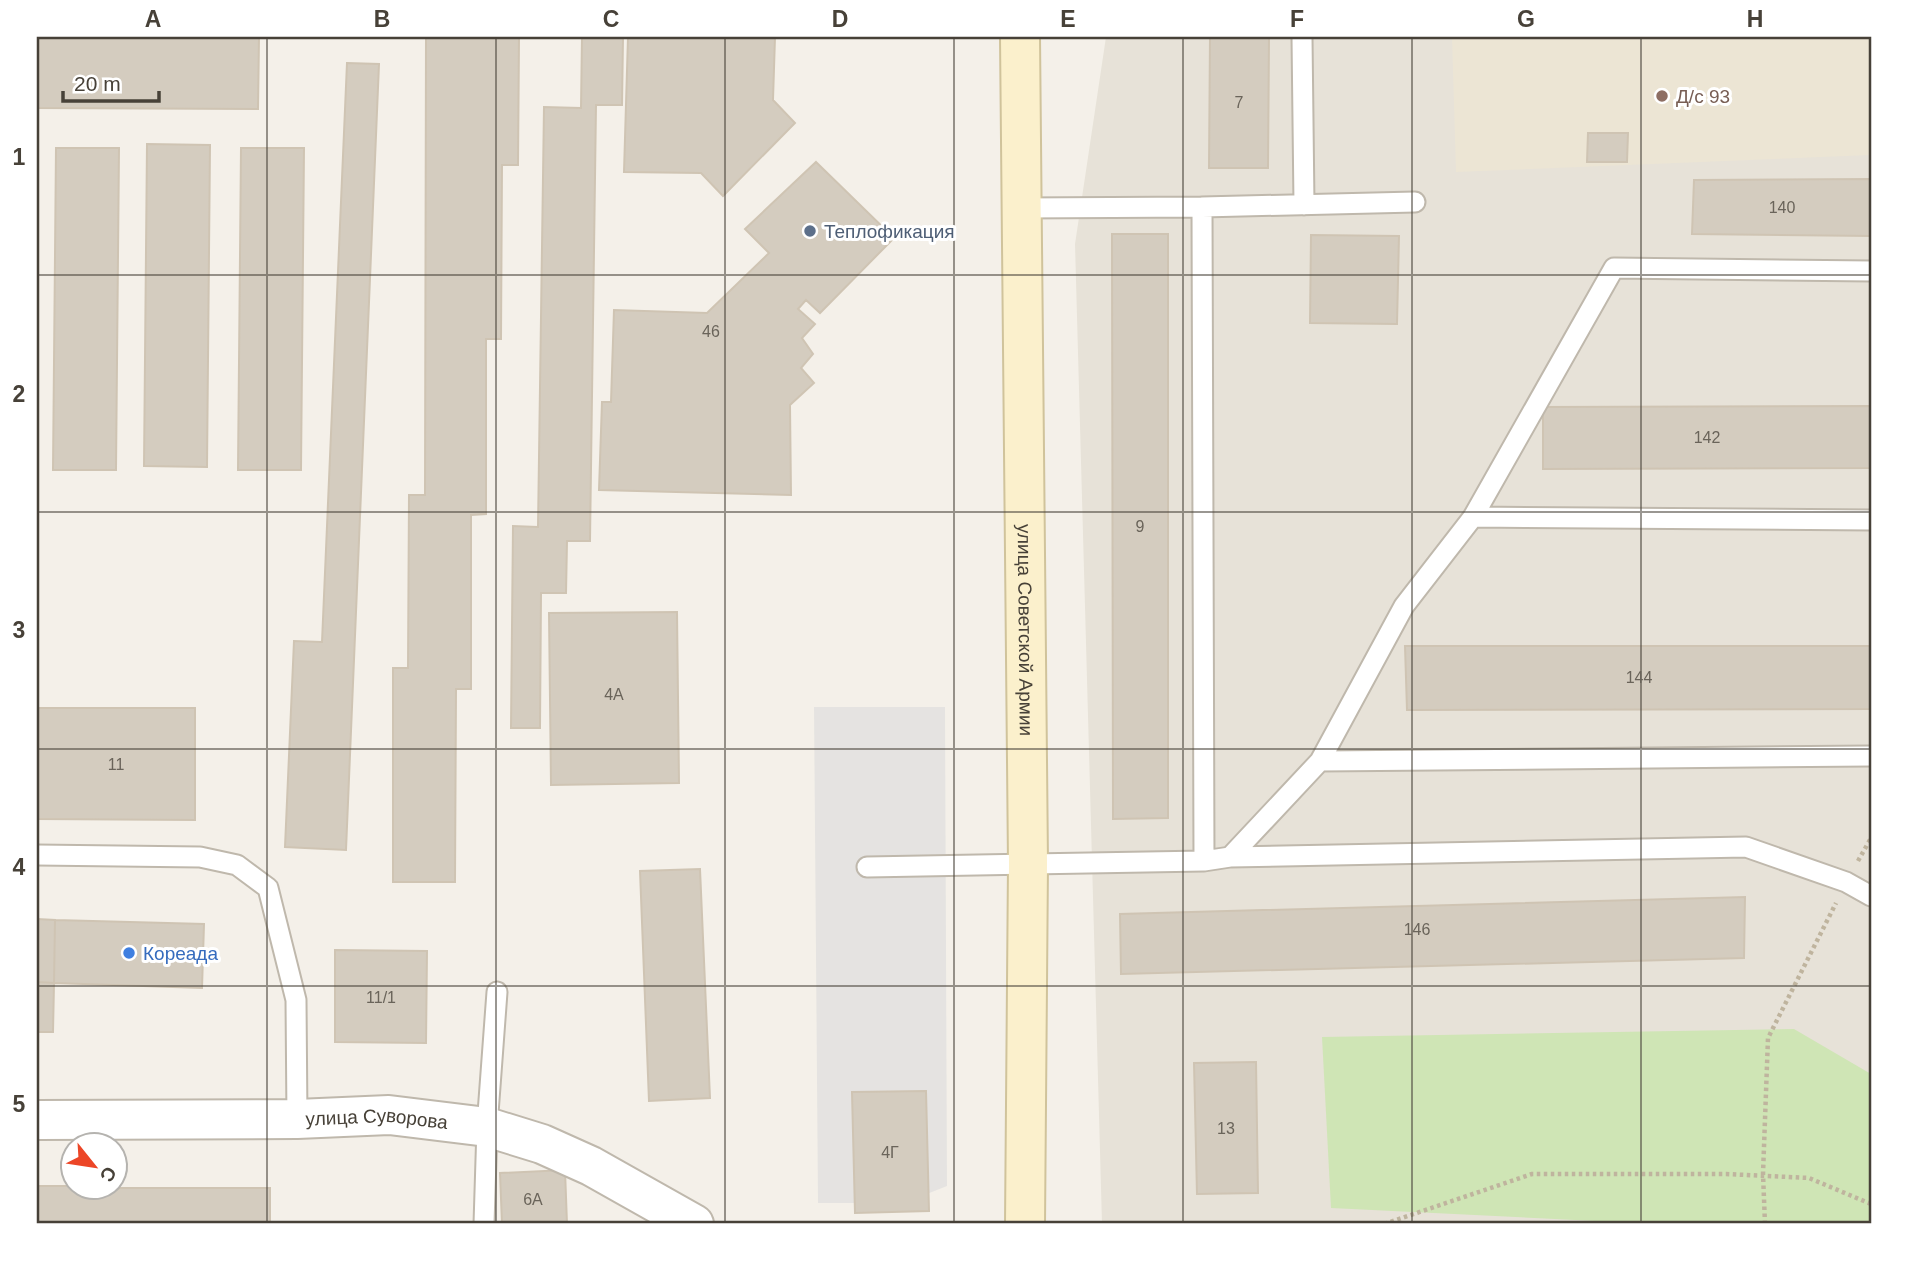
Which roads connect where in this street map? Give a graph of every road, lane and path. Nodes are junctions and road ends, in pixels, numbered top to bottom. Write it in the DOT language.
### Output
graph roads {
  1 [pos="1020,37"];
  2 [pos="1302,37"];
  3 [pos="1415,202"];
  4 [pos="1304,205"];
  5 [pos="1202,207"];
  6 [pos="1021,208"];
  7 [pos="1871,271"];
  8 [pos="1473,517"];
  9 [pos="1871,520"];
  10 [pos="1871,756"];
  11 [pos="1320,761"];
  12 [pos="1871,838"];
  13 [pos="37,855"];
  14 [pos="1230,857"];
  15 [pos="1205,861"];
  16 [pos="1028,864"];
  17 [pos="867,867"];
  18 [pos="1846,882"];
  19 [pos="1869,889"];
  20 [pos="497,992"];
  21 [pos="297,1119"];
  22 [pos="37,1120"];
  23 [pos="487,1127"];
  24 [pos="1763,1174"];
  25 [pos="1871,1203"];
  26 [pos="484,1224"];
  27 [pos="694,1224"];
  28 [pos="1024,1224"];
  29 [pos="1384,1224"];
  30 [pos="1765,1224"];
  1 -- 6 [label="main road, улица Советской Армии"];
  2 -- 4 [label="lane"];
  3 -- 4 [label="lane"];
  4 -- 5 [label="lane"];
  5 -- 6 [label="lane"];
  5 -- 15 [label="lane"];
  6 -- 16 [label="main road, улица Советской Армии"];
  7 -- 8 [label="lane"];
  8 -- 9 [label="lane"];
  8 -- 11 [label="lane"];
  10 -- 11 [label="lane"];
  11 -- 14 [label="lane"];
  12 -- 18 [label="path"];
  13 -- 21 [label="lane"];
  14 -- 15 [label="lane"];
  14 -- 18 [label="lane"];
  15 -- 16 [label="lane"];
  16 -- 17 [label="lane"];
  16 -- 28 [label="main road, улица Советской Армии"];
  18 -- 19 [label="lane"];
  18 -- 24 [label="path"];
  20 -- 23 [label="lane"];
  21 -- 22 [label="street, улица Суворова"];
  21 -- 23 [label="street, улица Суворова"];
  23 -- 26 [label="lane"];
  23 -- 27 [label="street, улица Суворова"];
  24 -- 25 [label="path"];
  24 -- 29 [label="path"];
  24 -- 30 [label="path"];
}
